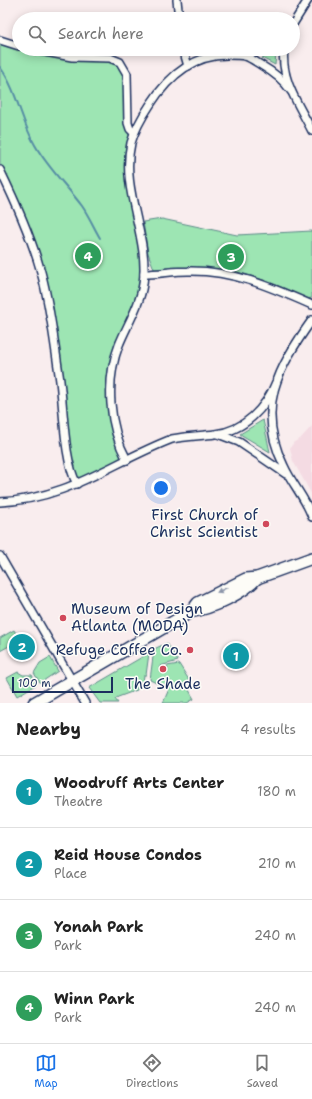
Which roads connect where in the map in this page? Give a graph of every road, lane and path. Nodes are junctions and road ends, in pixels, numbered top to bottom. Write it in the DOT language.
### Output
graph roads {
  1 [pos="177,0"];
  2 [pos="308,0"];
  3 [pos="178,12"];
  4 [pos="300,13"];
  5 [pos="0,40"];
  6 [pos="12,44"];
  7 [pos="67,56"];
  8 [pos="185,56"];
  9 [pos="245,56"];
  10 [pos="284,56"];
  11 [pos="188,66"];
  12 [pos="291,91"];
  13 [pos="312,131"];
  14 [pos="134,133"];
  15 [pos="0,170"];
  16 [pos="144,274"];
  17 [pos="312,305"];
  18 [pos="312,320"];
  19 [pos="276,382"];
  20 [pos="217,434"];
  21 [pos="127,460"];
  22 [pos="289,476"];
  23 [pos="77,484"];
  24 [pos="0,502"];
  25 [pos="312,517"];
  26 [pos="0,556"];
  27 [pos="312,558"];
  28 [pos="72,681"];
  29 [pos="34,703"];
  30 [pos="85,703"];
  1 -- 3 [label="street"];
  2 -- 4 [label="street"];
  5 -- 6 [label="street"];
  7 -- 14 [label="street"];
  8 -- 11 [label="street"];
  9 -- 11 [label="street"];
  9 -- 12 [label="street"];
  10 -- 12 [label="street"];
  11 -- 14 [label="street"];
  12 -- 13 [label="street"];
  14 -- 16 [label="street"];
  15 -- 23 [label="street"];
  16 -- 17 [label="street"];
  16 -- 21 [label="street"];
  18 -- 19 [label="street"];
  19 -- 20 [label="street"];
  19 -- 22 [label="street"];
  20 -- 21 [label="street"];
  20 -- 22 [label="street"];
  21 -- 23 [label="street"];
  22 -- 25 [label="street"];
  23 -- 24 [label="street"];
  26 -- 28 [label="street"];
  27 -- 28 [label="main road"];
  28 -- 29 [label="main road"];
  28 -- 30 [label="street"];
}
